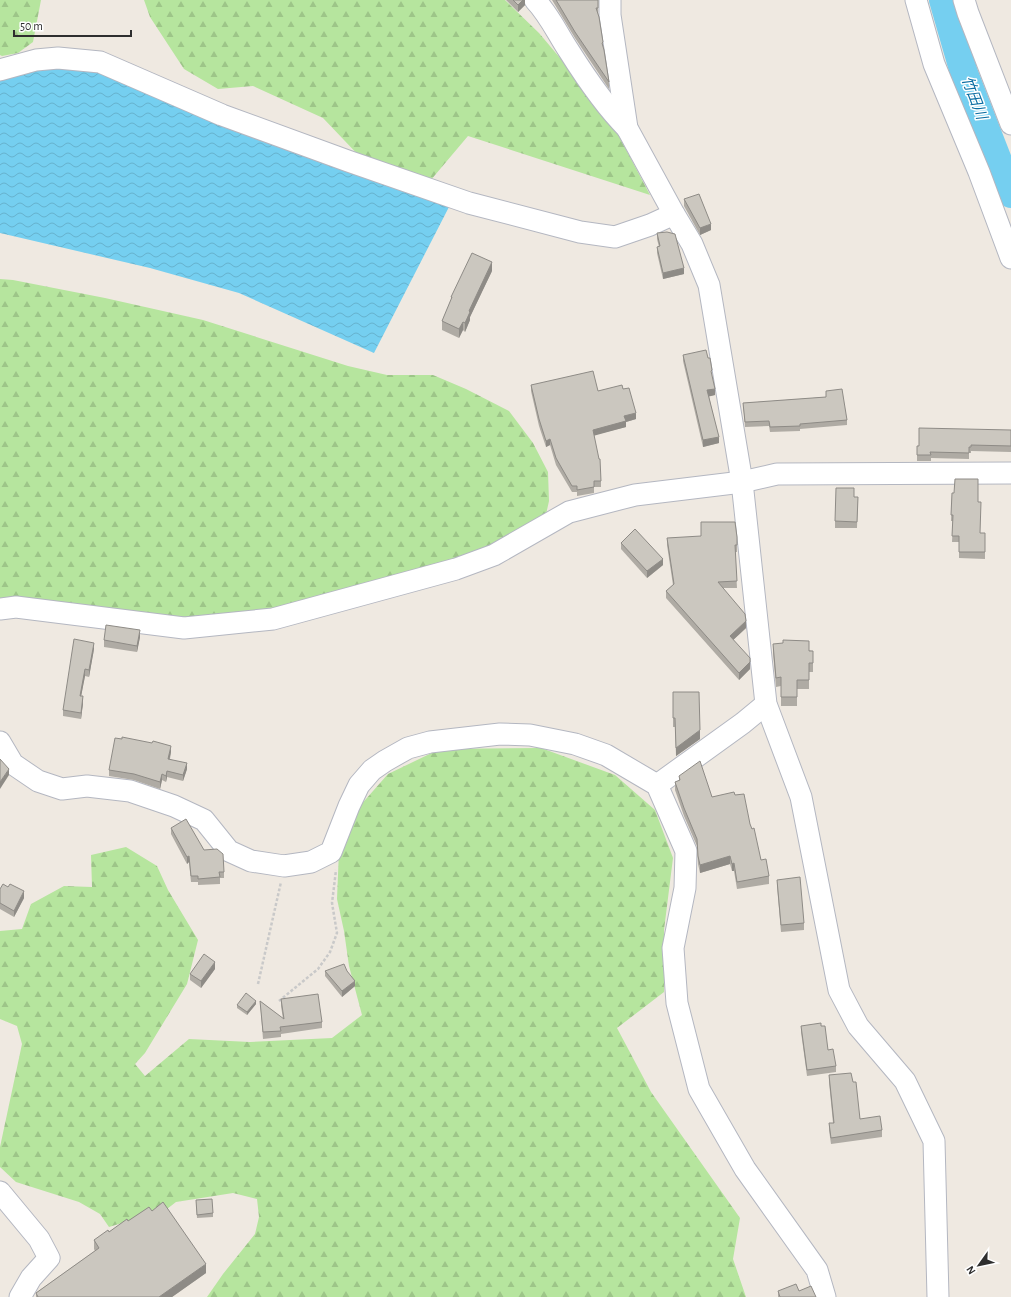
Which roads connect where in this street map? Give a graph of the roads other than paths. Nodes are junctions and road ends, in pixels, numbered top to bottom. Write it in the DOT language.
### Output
graph roads {
  1 [pos="535,0"];
  2 [pos="610,0"];
  3 [pos="916,0"];
  4 [pos="964,0"];
  5 [pos="0,70"];
  6 [pos="1011,124"];
  7 [pos="627,128"];
  8 [pos="674,214"];
  9 [pos="1011,258"];
  10 [pos="1011,473"];
  11 [pos="742,482"];
  12 [pos="0,609"];
  13 [pos="766,704"];
  14 [pos="0,742"];
  15 [pos="657,785"];
  16 [pos="0,1192"];
  17 [pos="20,1297"];
  18 [pos="824,1297"];
  19 [pos="938,1297"];
  1 -- 7 [label="street"];
  2 -- 7 [label="street"];
  3 -- 9 [label="street"];
  4 -- 6 [label="street"];
  5 -- 8 [label="street"];
  7 -- 8 [label="street"];
  8 -- 11 [label="street"];
  10 -- 11 [label="street"];
  11 -- 12 [label="street"];
  11 -- 13 [label="street"];
  13 -- 15 [label="street"];
  13 -- 19 [label="street"];
  14 -- 15 [label="street"];
  15 -- 18 [label="street"];
  16 -- 17 [label="street"];
}
